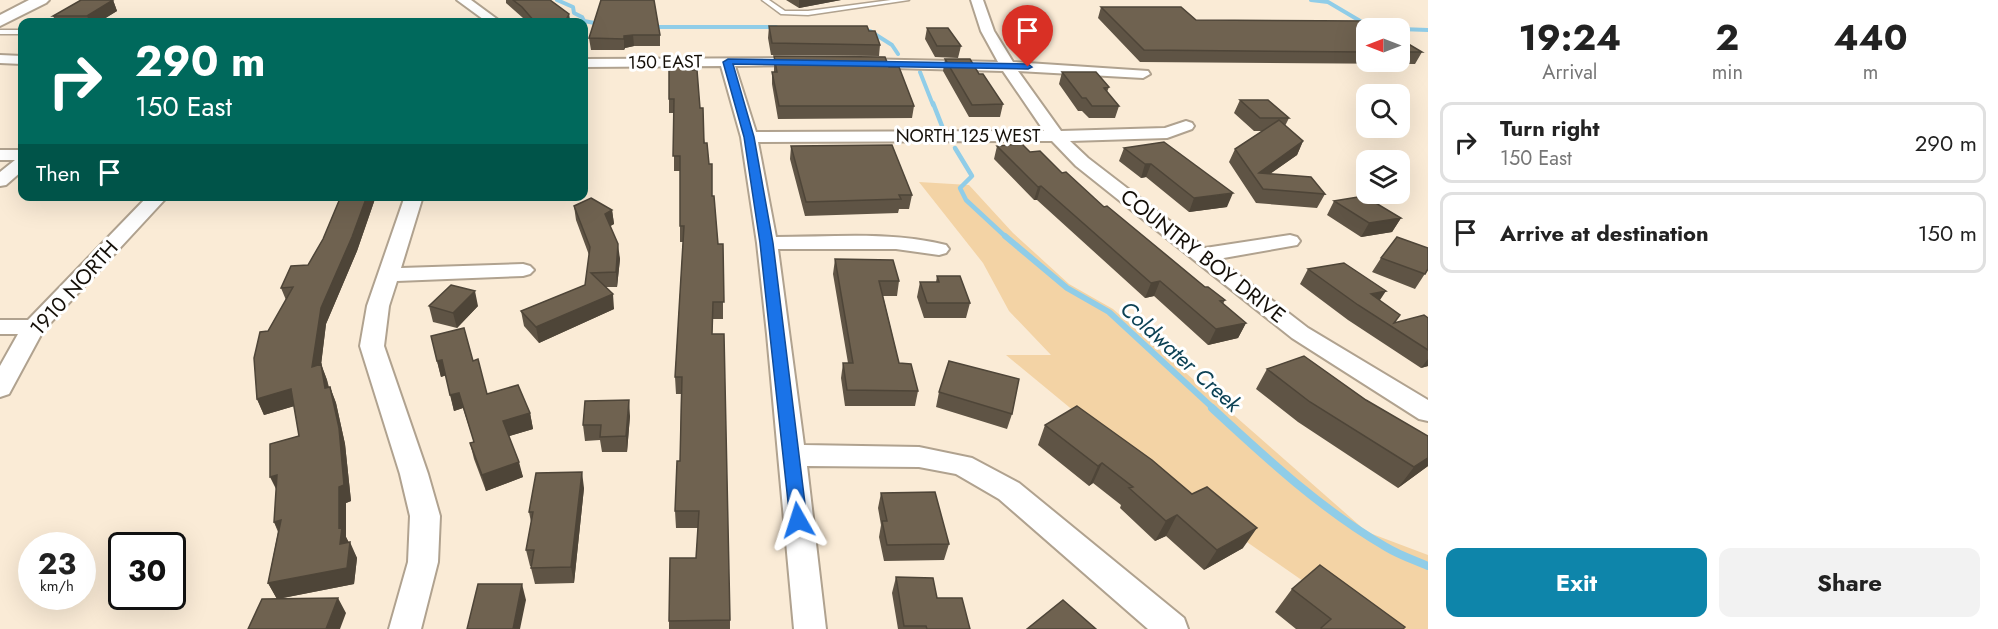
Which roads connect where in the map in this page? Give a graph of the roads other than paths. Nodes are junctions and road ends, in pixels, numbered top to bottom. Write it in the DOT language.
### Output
graph roads {
  1 [pos="41,0"];
  2 [pos="463,0"];
  3 [pos="765,0"];
  4 [pos="906,0"];
  5 [pos="977,0"];
  6 [pos="489,18"];
  7 [pos="0,21"];
  8 [pos="0,32"];
  9 [pos="18,32"];
  10 [pos="0,59"];
  11 [pos="18,60"];
  12 [pos="728,62"];
  13 [pos="819,62"];
  14 [pos="842,62"];
  15 [pos="588,63"];
  16 [pos="1008,66"];
  17 [pos="1143,74"];
  18 [pos="1186,126"];
  19 [pos="1056,136"];
  20 [pos="749,137"];
  21 [pos="0,155"];
  22 [pos="18,155"];
  23 [pos="18,166"];
  24 [pos="0,181"];
  25 [pos="154,201"];
  26 [pos="412,201"];
  27 [pos="1290,241"];
  28 [pos="766,243"];
  29 [pos="939,249"];
  30 [pos="1202,255"];
  31 [pos="523,270"];
  32 [pos="388,275"];
  33 [pos="0,327"];
  34 [pos="34,327"];
  35 [pos="0,388"];
  36 [pos="1428,412"];
  37 [pos="792,455"];
  38 [pos="405,629"];
  39 [pos="810,629"];
  40 [pos="1172,629"];
  1 -- 7 [label="street"];
  2 -- 6 [label="street"];
  3 -- 4 [label="lane"];
  5 -- 16 [label="street, COUNTRY BOY DRIVE"];
  8 -- 9 [label="lane"];
  10 -- 11 [label="street"];
  12 -- 13 [label="street, 150 EAST"];
  12 -- 15 [label="street, 150 EAST"];
  12 -- 20 [label="street"];
  14 -- 16 [label="street"];
  16 -- 17 [label="street"];
  16 -- 19 [label="street, COUNTRY BOY DRIVE"];
  18 -- 19 [label="street, NORTH 125 WEST"];
  19 -- 20 [label="street, NORTH 125 WEST"];
  19 -- 30 [label="street, COUNTRY BOY DRIVE"];
  20 -- 28 [label="street"];
  21 -- 22 [label="street"];
  23 -- 24 [label="street"];
  25 -- 34 [label="street, 1910 NORTH"];
  26 -- 32 [label="street"];
  27 -- 30 [label="street"];
  28 -- 29 [label="street"];
  28 -- 37 [label="street"];
  30 -- 36 [label="street, COUNTRY BOY DRIVE"];
  31 -- 32 [label="street"];
  32 -- 38 [label="street"];
  33 -- 34 [label="street"];
  34 -- 35 [label="street, 1910 NORTH"];
  37 -- 39 [label="street"];
  37 -- 40 [label="street"];
}
